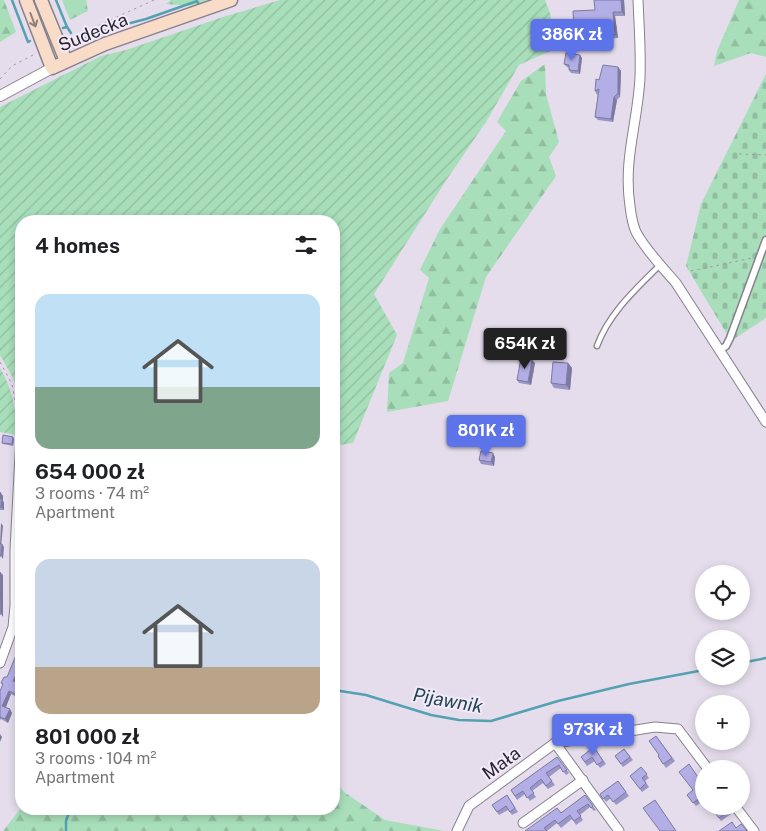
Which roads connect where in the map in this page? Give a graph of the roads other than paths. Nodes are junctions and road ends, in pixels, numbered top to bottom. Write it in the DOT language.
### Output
graph roads {
  1 [pos="26,0"];
  2 [pos="41,0"];
  3 [pos="231,0"];
  4 [pos="638,0"];
  5 [pos="66,60"];
  6 [pos="52,68"];
  7 [pos="0,96"];
  8 [pos="766,240"];
  9 [pos="763,255"];
  10 [pos="660,265"];
  11 [pos="597,346"];
  12 [pos="720,350"];
  13 [pos="766,422"];
  14 [pos="15,606"];
  15 [pos="0,663"];
  16 [pos="555,742"];
  17 [pos="701,760"];
  18 [pos="583,780"];
  19 [pos="742,815"];
  20 [pos="523,823"];
  21 [pos="456,831"];
  22 [pos="619,831"];
  23 [pos="754,831"];
  1 -- 6 [label="main road, one-way"];
  2 -- 5 [label="main road"];
  3 -- 5 [label="main road, Sudecka"];
  4 -- 10 [label="street"];
  5 -- 6 [label="main road, Sudecka"];
  6 -- 7 [label="street, Sudecka"];
  8 -- 9 [label="street"];
  9 -- 12 [label="street"];
  10 -- 11 [label="lane"];
  10 -- 12 [label="street"];
  12 -- 13 [label="street"];
  14 -- 15 [label="street"];
  16 -- 17 [label="street, Mała"];
  16 -- 18 [label="street"];
  16 -- 21 [label="street, Mała"];
  18 -- 20 [label="street"];
  18 -- 22 [label="street"];
  19 -- 23 [label="street"];
}
